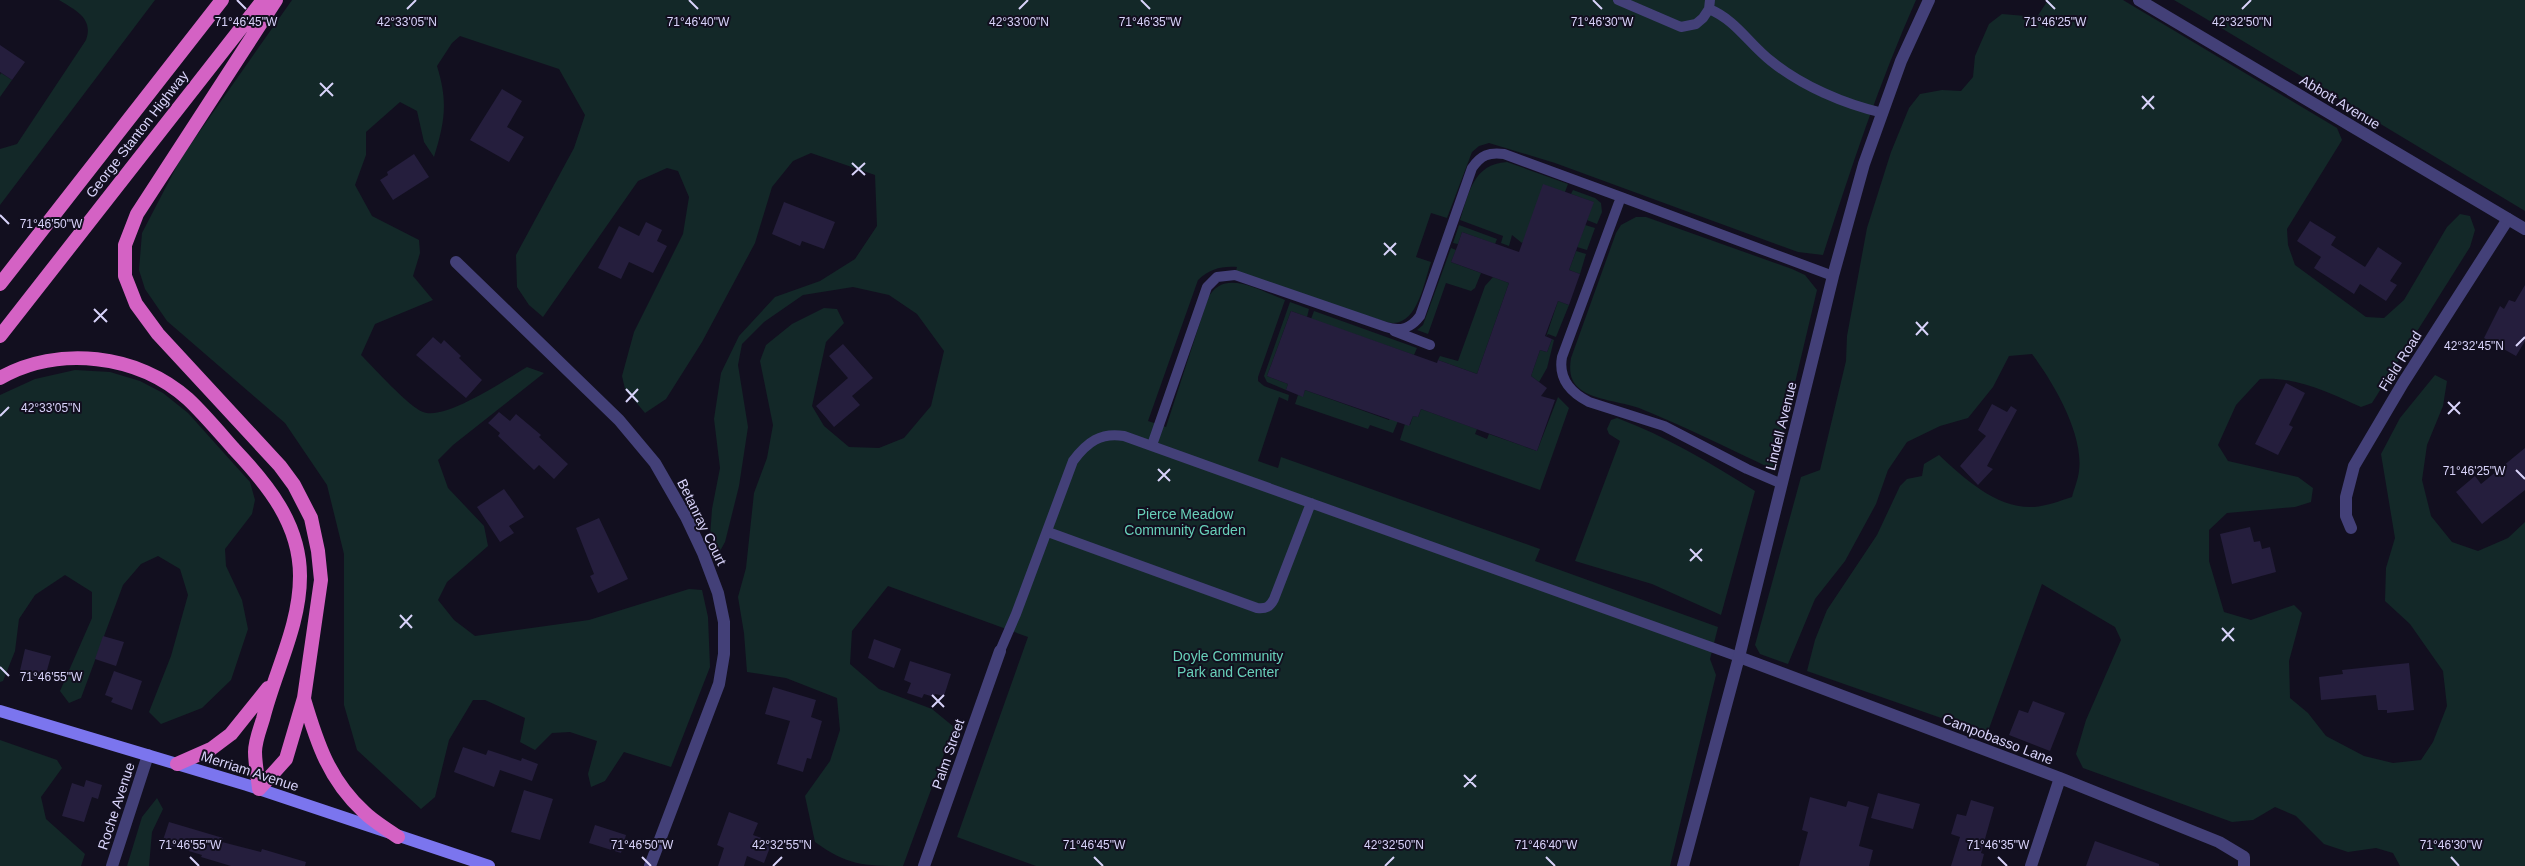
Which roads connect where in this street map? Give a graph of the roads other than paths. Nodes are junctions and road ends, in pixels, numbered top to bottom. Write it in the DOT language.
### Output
graph roads {
  1 [pos="222,0"];
  2 [pos="263,0"];
  3 [pos="276,0"];
  4 [pos="1618,0"];
  5 [pos="1929,0"];
  6 [pos="2139,0"];
  7 [pos="1710,4"];
  8 [pos="1883,113"];
  9 [pos="1621,197"];
  10 [pos="2508,219"];
  11 [pos="2525,229"];
  12 [pos="456,262"];
  13 [pos="1833,276"];
  14 [pos="0,284"];
  15 [pos="1386,328"];
  16 [pos="0,336"];
  17 [pos="1430,345"];
  18 [pos="0,378"];
  19 [pos="1152,445"];
  20 [pos="1782,484"];
  21 [pos="1311,503"];
  22 [pos="2351,528"];
  23 [pos="1048,532"];
  24 [pos="1000,651"];
  25 [pos="1739,657"];
  26 [pos="272,683"];
  27 [pos="304,698"];
  28 [pos="0,711"];
  29 [pos="148,755"];
  30 [pos="177,764"];
  31 [pos="2060,778"];
  32 [pos="259,789"];
  33 [pos="398,837"];
  34 [pos="2244,861"];
  35 [pos="112,866"];
  36 [pos="489,866"];
  37 [pos="650,866"];
  38 [pos="924,866"];
  39 [pos="1683,866"];
  40 [pos="2031,866"];
  1 -- 14 [label="highway, George Stanton Highway"];
  2 -- 16 [label="highway, George Stanton Highway"];
  3 -- 27 [label="highway"];
  4 -- 7 [label="lane"];
  5 -- 8 [label="street, Lindell Avenue"];
  6 -- 10 [label="street, Abbott Avenue"];
  7 -- 8 [label="lane"];
  8 -- 13 [label="street, Lindell Avenue"];
  9 -- 13 [label="lane"];
  9 -- 15 [label="lane"];
  9 -- 20 [label="lane"];
  10 -- 11 [label="street, Abbott Avenue"];
  10 -- 22 [label="street, Field Road"];
  12 -- 37 [label="street, Betanray Court"];
  13 -- 20 [label="street, Lindell Avenue"];
  15 -- 17 [label="lane"];
  15 -- 19 [label="lane"];
  18 -- 26 [label="highway"];
  19 -- 21 [label="lane"];
  19 -- 23 [label="lane"];
  20 -- 25 [label="street, Lindell Avenue"];
  21 -- 23 [label="lane"];
  21 -- 25 [label="lane"];
  23 -- 24 [label="lane"];
  24 -- 38 [label="street, Palm Street"];
  25 -- 31 [label="street, Campobasso Lane"];
  25 -- 39 [label="street, Lindell Avenue"];
  26 -- 30 [label="highway"];
  26 -- 32 [label="highway"];
  27 -- 32 [label="highway"];
  27 -- 33 [label="highway"];
  28 -- 29 [label="main road, Merriam Avenue"];
  29 -- 30 [label="main road, Merriam Avenue"];
  29 -- 35 [label="street, Roche Avenue"];
  30 -- 32 [label="main road, Merriam Avenue"];
  31 -- 34 [label="street, Campobasso Lane"];
  31 -- 40 [label="street"];
  32 -- 33 [label="main road, Merriam Avenue"];
  33 -- 36 [label="main road, Merriam Avenue"];
}
